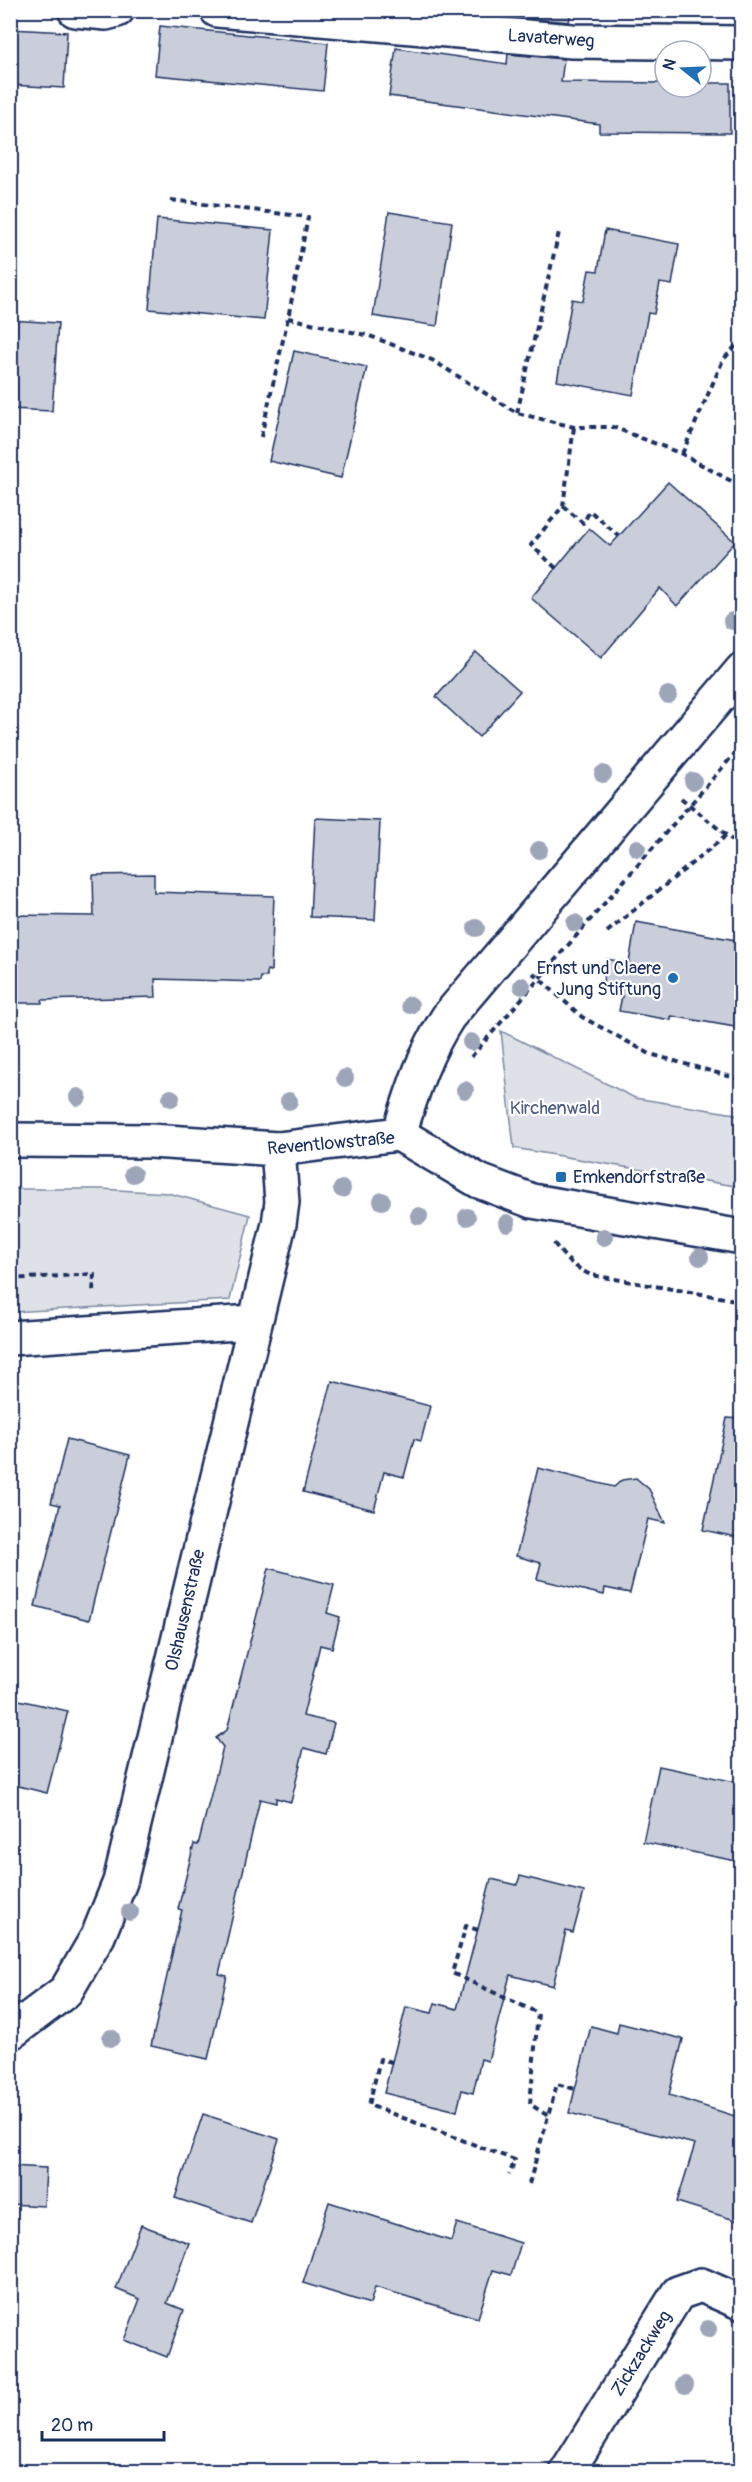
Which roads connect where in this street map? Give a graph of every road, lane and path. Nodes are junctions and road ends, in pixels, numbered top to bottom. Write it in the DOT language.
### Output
graph roads {
  1 [pos="75,10"];
  2 [pos="117,10"];
  3 [pos="217,10"];
  4 [pos="741,43"];
  5 [pos="171,200"];
  6 [pos="559,232"];
  7 [pos="288,318"];
  8 [pos="741,339"];
  9 [pos="517,413"];
  10 [pos="574,427"];
  11 [pos="260,441"];
  12 [pos="682,454"];
  13 [pos="741,487"];
  14 [pos="563,506"];
  15 [pos="619,536"];
  16 [pos="556,568"];
  17 [pos="741,670"];
  18 [pos="741,745"];
  19 [pos="652,775"];
  20 [pos="691,806"];
  21 [pos="727,836"];
  22 [pos="741,848"];
  23 [pos="607,933"];
  24 [pos="503,950"];
  25 [pos="540,978"];
  26 [pos="471,1058"];
  27 [pos="741,1080"];
  28 [pos="399,1134"];
  29 [pos="10,1140"];
  30 [pos="278,1149"];
  31 [pos="741,1237"];
  32 [pos="554,1244"];
  33 [pos="10,1279"];
  34 [pos="741,1301"];
  35 [pos="253,1322"];
  36 [pos="92,1334"];
  37 [pos="10,1338"];
  38 [pos="478,1930"];
  39 [pos="10,2033"];
  40 [pos="392,2062"];
  41 [pos="575,2089"];
  42 [pos="549,2116"];
  43 [pos="509,2175"];
  44 [pos="529,2184"];
  45 [pos="741,2303"];
  46 [pos="567,2472"];
  1 -- 2 [label="street"];
  3 -- 4 [label="street, Lavaterweg"];
  5 -- 7 [label="path"];
  6 -- 9 [label="path"];
  7 -- 9 [label="path"];
  7 -- 11 [label="path"];
  8 -- 12 [label="path"];
  9 -- 10 [label="path"];
  10 -- 12 [label="path"];
  10 -- 14 [label="path"];
  12 -- 13 [label="path"];
  14 -- 15 [label="path"];
  14 -- 16 [label="path"];
  17 -- 19 [label="street"];
  18 -- 20 [label="path"];
  19 -- 20 [label="path"];
  19 -- 24 [label="street"];
  20 -- 21 [label="path"];
  20 -- 25 [label="path"];
  21 -- 22 [label="path"];
  21 -- 23 [label="path"];
  24 -- 25 [label="path"];
  24 -- 28 [label="street"];
  25 -- 26 [label="path"];
  25 -- 27 [label="path"];
  28 -- 30 [label="street, Reventlowstraße"];
  28 -- 31 [label="street, Reventlowstraße"];
  29 -- 30 [label="street, Reventlowstraße"];
  30 -- 35 [label="street, Olshausenstraße"];
  32 -- 34 [label="path"];
  33 -- 36 [label="path"];
  35 -- 36 [label="street"];
  35 -- 39 [label="street, Olshausenstraße"];
  36 -- 37 [label="street"];
  38 -- 42 [label="path"];
  40 -- 43 [label="path"];
  41 -- 42 [label="path"];
  42 -- 44 [label="path"];
  45 -- 46 [label="street, Zickzackweg"];
}
